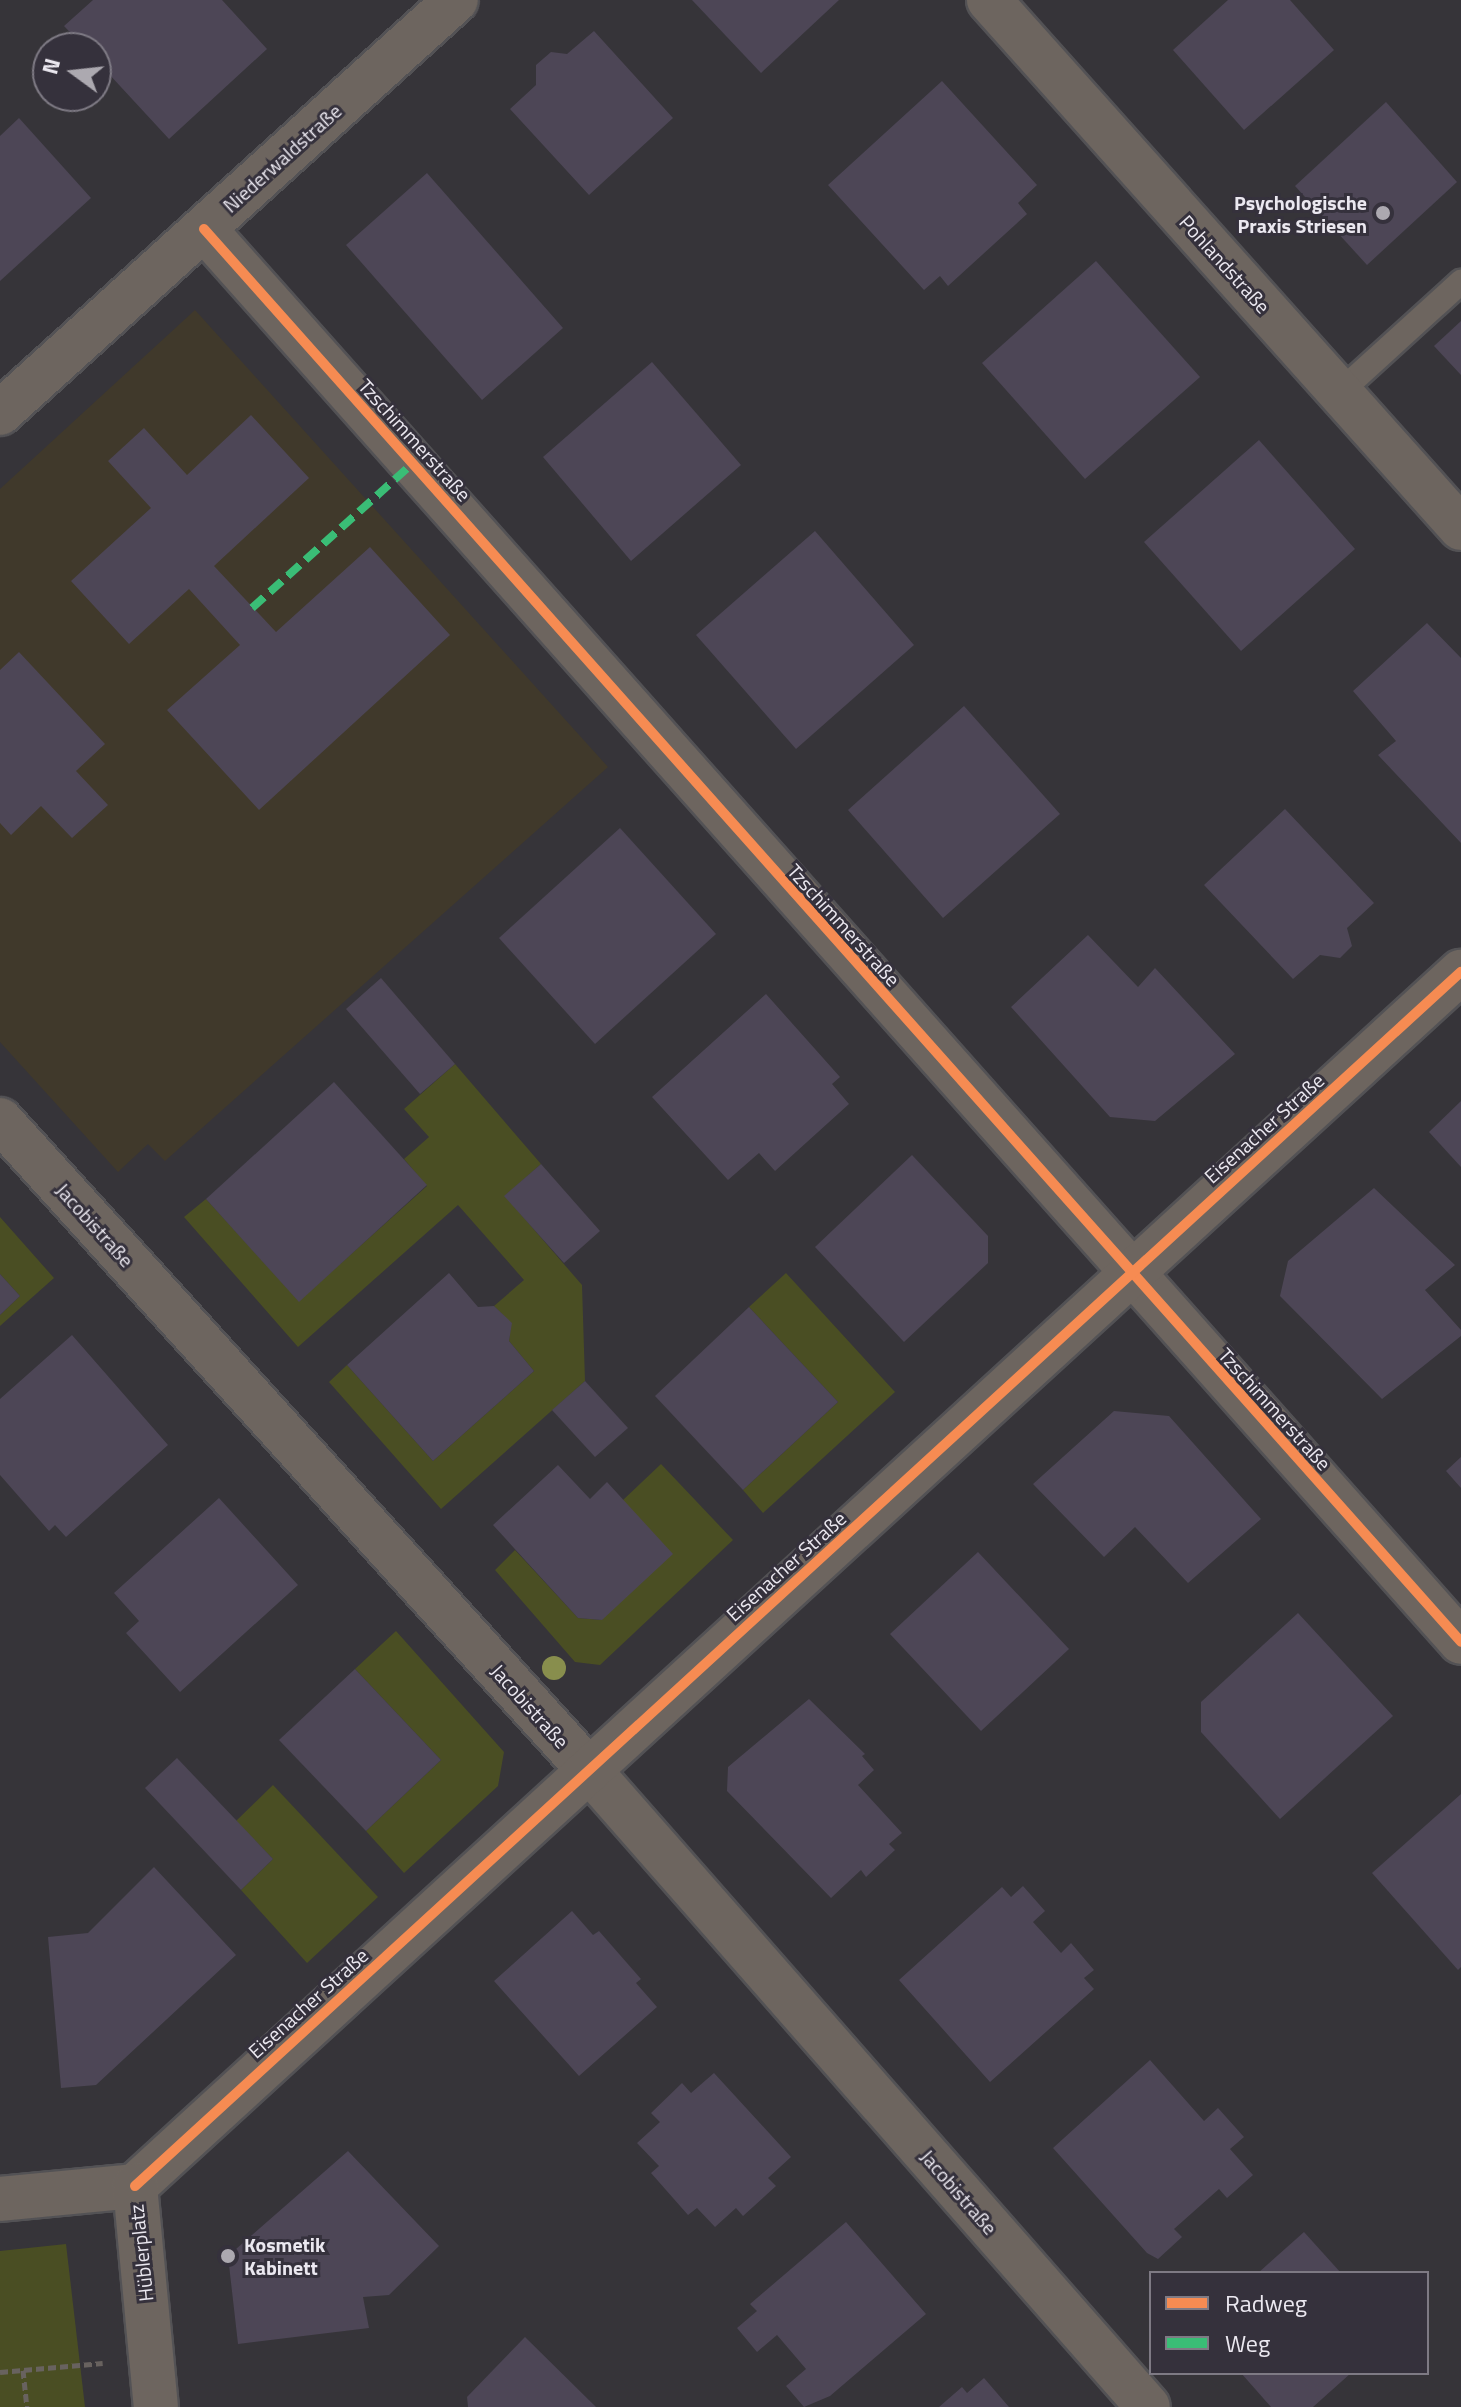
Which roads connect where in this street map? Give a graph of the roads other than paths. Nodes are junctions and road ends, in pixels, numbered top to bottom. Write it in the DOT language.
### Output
graph roads {
  1 [pos="456,0"];
  2 [pos="989,0"];
  3 [pos="204,229"];
  4 [pos="1461,282"];
  5 [pos="1340,392"];
  6 [pos="0,413"];
  7 [pos="1461,528"];
  8 [pos="1461,972"];
  9 [pos="0,1120"];
  10 [pos="1130,1274"];
  11 [pos="1461,1642"];
  12 [pos="589,1770"];
  13 [pos="135,2186"];
  14 [pos="0,2199"];
  15 [pos="156,2407"];
  16 [pos="1148,2407"];
  1 -- 3 [label="street, Niederwaldstraße"];
  2 -- 5 [label="street, Pohlandstraße"];
  3 -- 6 [label="street, Niederwaldstraße"];
  3 -- 10 [label="street, Tzschimmerstraße"];
  4 -- 5 [label="lane"];
  5 -- 7 [label="street, Pohlandstraße"];
  8 -- 10 [label="street, Eisenacher Straße"];
  9 -- 12 [label="street, Jacobistraße"];
  10 -- 11 [label="street, Tzschimmerstraße"];
  10 -- 12 [label="street, Eisenacher Straße"];
  12 -- 13 [label="street, Eisenacher Straße"];
  12 -- 16 [label="street, Jacobistraße"];
  13 -- 14 [label="street, Hüblerplatz"];
  13 -- 15 [label="street, Hüblerplatz"];
}
